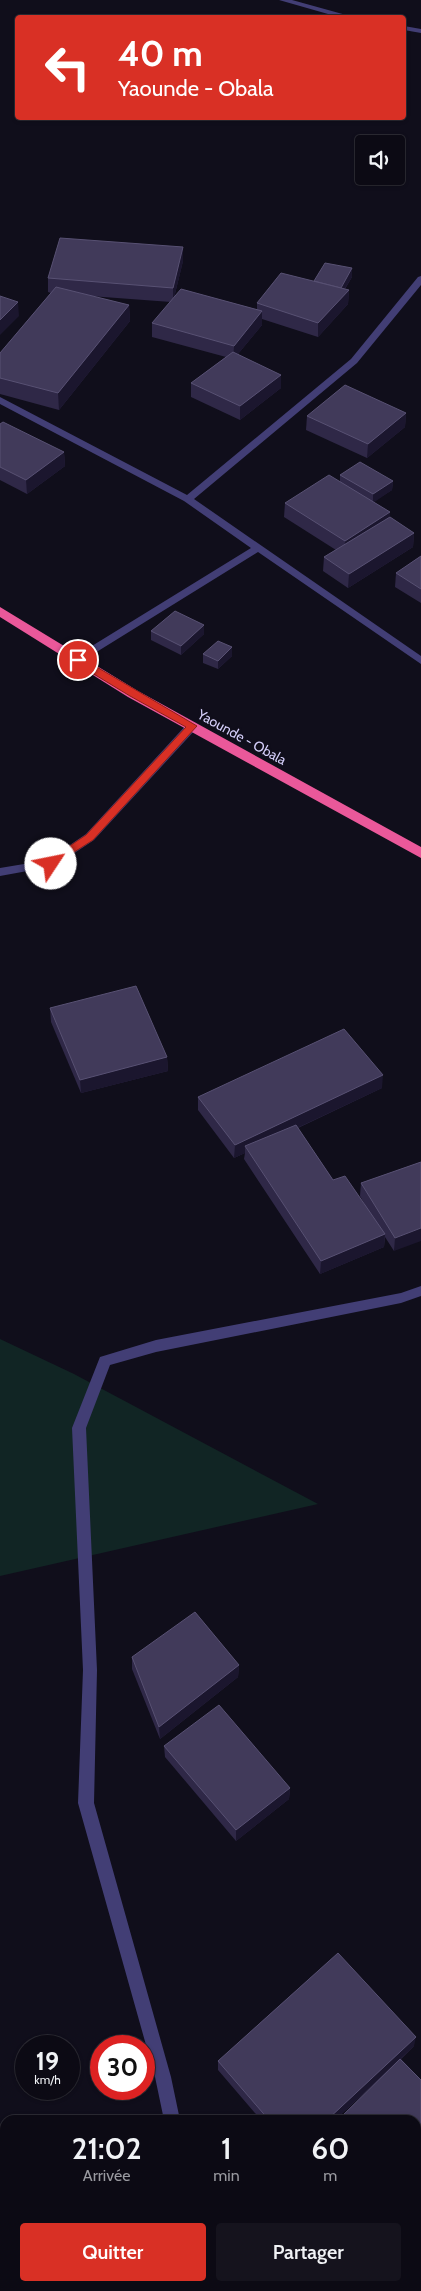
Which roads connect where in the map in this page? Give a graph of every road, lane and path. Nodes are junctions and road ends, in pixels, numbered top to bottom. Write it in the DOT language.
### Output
graph roads {
  1 [pos="283,0"];
  2 [pos="341,15"];
  3 [pos="406,28"];
  4 [pos="421,31"];
  5 [pos="421,279"];
  6 [pos="0,400"];
  7 [pos="188,499"];
  8 [pos="258,548"];
  9 [pos="0,611"];
  10 [pos="78,660"];
  11 [pos="421,661"];
  12 [pos="192,726"];
  13 [pos="421,853"];
  14 [pos="0,872"];
  15 [pos="421,1291"];
  16 [pos="171,2115"];
  1 -- 2 [label="street"];
  3 -- 4 [label="street"];
  5 -- 7 [label="street"];
  6 -- 7 [label="street"];
  7 -- 8 [label="street"];
  8 -- 10 [label="street"];
  8 -- 11 [label="street"];
  9 -- 10 [label="highway, Yaounde - Obala"];
  10 -- 12 [label="highway, Yaounde - Obala"];
  12 -- 13 [label="highway, Yaounde - Obala"];
  12 -- 14 [label="street"];
  15 -- 16 [label="street"];
}
